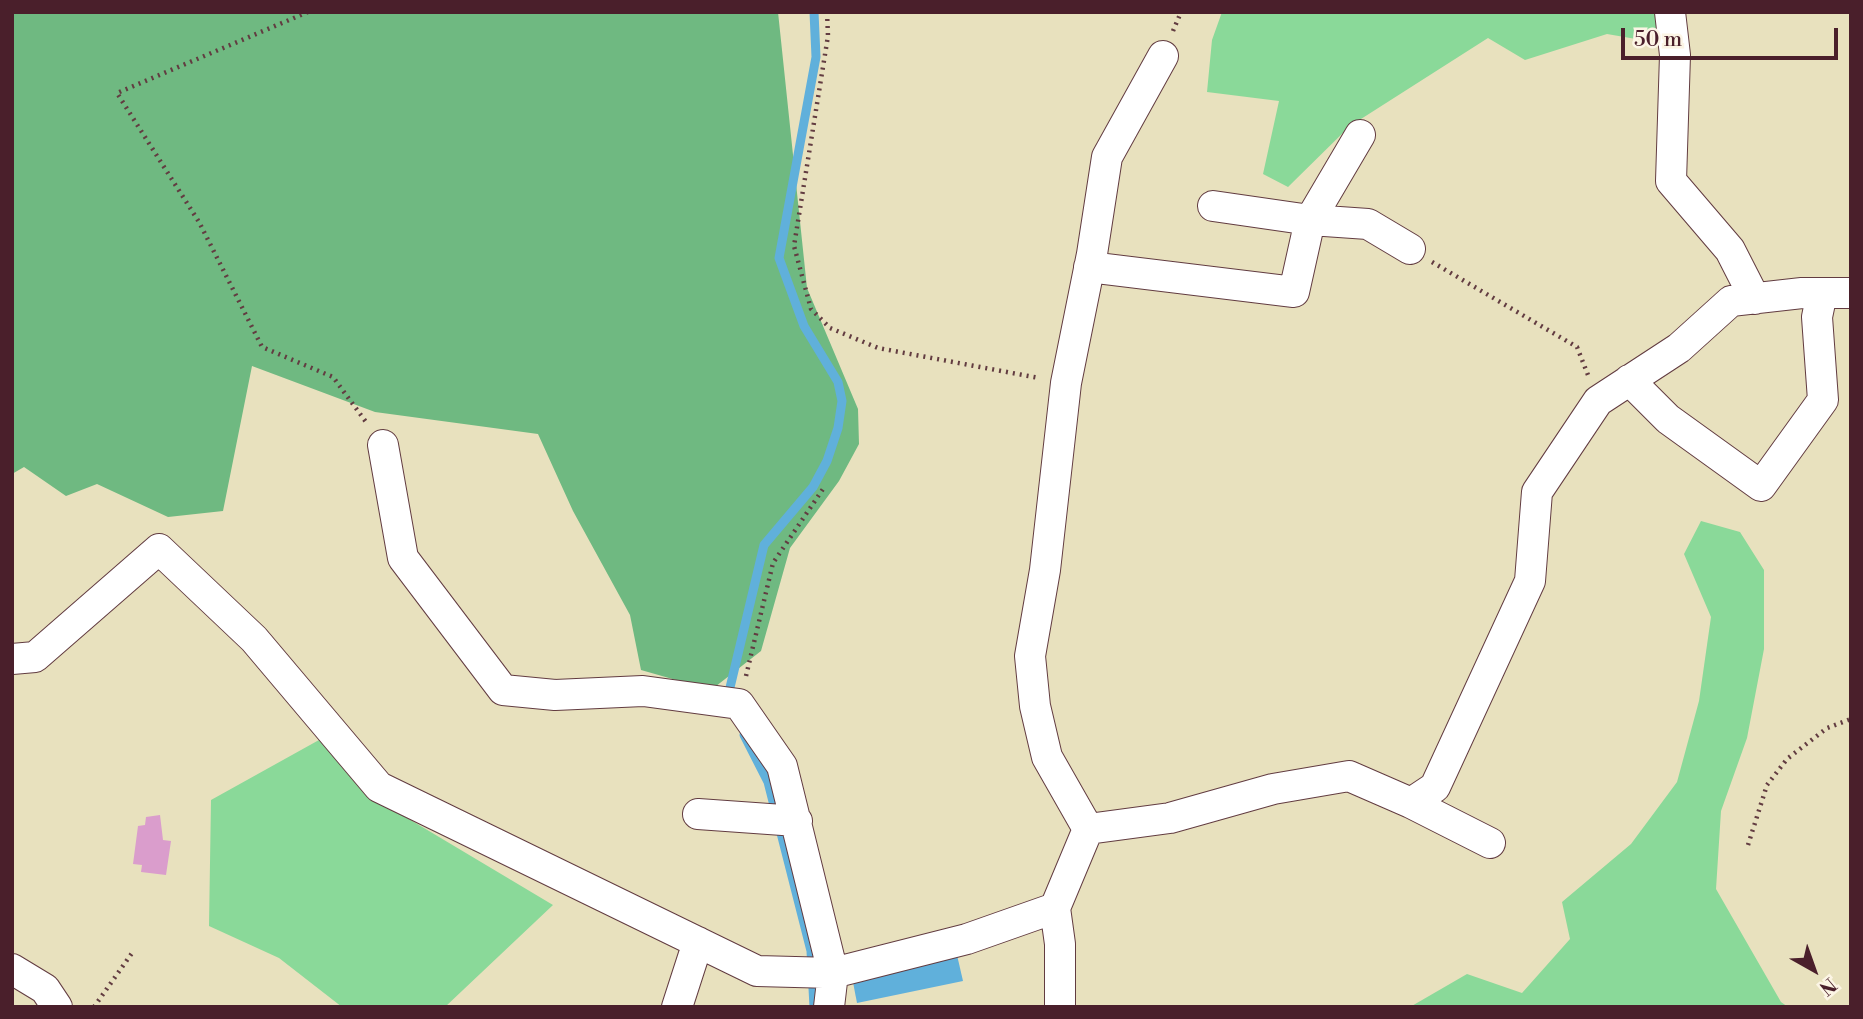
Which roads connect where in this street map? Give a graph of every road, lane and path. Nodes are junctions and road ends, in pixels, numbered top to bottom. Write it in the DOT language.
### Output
graph roads {
  1 [pos="308,12"];
  2 [pos="827,12"];
  3 [pos="1670,12"];
  4 [pos="1163,56"];
  5 [pos="1360,135"];
  6 [pos="1213,206"];
  7 [pos="1310,219"];
  8 [pos="1410,249"];
  9 [pos="1089,267"];
  10 [pos="1836,293"];
  11 [pos="1755,299"];
  12 [pos="1629,380"];
  13 [pos="1066,383"];
  14 [pos="1598,401"];
  15 [pos="383,445"];
  16 [pos="823,489"];
  17 [pos="12,659"];
  18 [pos="739,704"];
  19 [pos="1851,719"];
  20 [pos="1411,803"];
  21 [pos="698,814"];
  22 [pos="797,821"];
  23 [pos="1088,829"];
  24 [pos="1490,843"];
  25 [pos="1748,845"];
  26 [pos="1055,908"];
  27 [pos="698,942"];
  28 [pos="132,953"];
  29 [pos="12,969"];
  30 [pos="833,973"];
  31 [pos="57,1007"];
  32 [pos="94,1007"];
  33 [pos="677,1007"];
  34 [pos="829,1007"];
  35 [pos="1060,1007"];
  1 -- 15 [label="path"];
  2 -- 13 [label="path"];
  3 -- 11 [label="street"];
  4 -- 9 [label="street"];
  5 -- 7 [label="street"];
  6 -- 7 [label="street"];
  7 -- 8 [label="street"];
  7 -- 9 [label="street"];
  8 -- 14 [label="path"];
  9 -- 13 [label="street"];
  10 -- 11 [label="street"];
  10 -- 12 [label="street"];
  11 -- 12 [label="street"];
  12 -- 14 [label="street"];
  13 -- 23 [label="street"];
  14 -- 20 [label="street"];
  15 -- 18 [label="street"];
  16 -- 18 [label="path"];
  17 -- 27 [label="street"];
  18 -- 22 [label="street"];
  19 -- 25 [label="path"];
  20 -- 23 [label="street"];
  20 -- 24 [label="street"];
  21 -- 22 [label="street"];
  22 -- 30 [label="street"];
  23 -- 26 [label="street"];
  26 -- 30 [label="street"];
  26 -- 35 [label="street"];
  27 -- 30 [label="street"];
  27 -- 33 [label="street"];
  28 -- 32 [label="path"];
  29 -- 31 [label="street"];
  30 -- 34 [label="street"];
}
